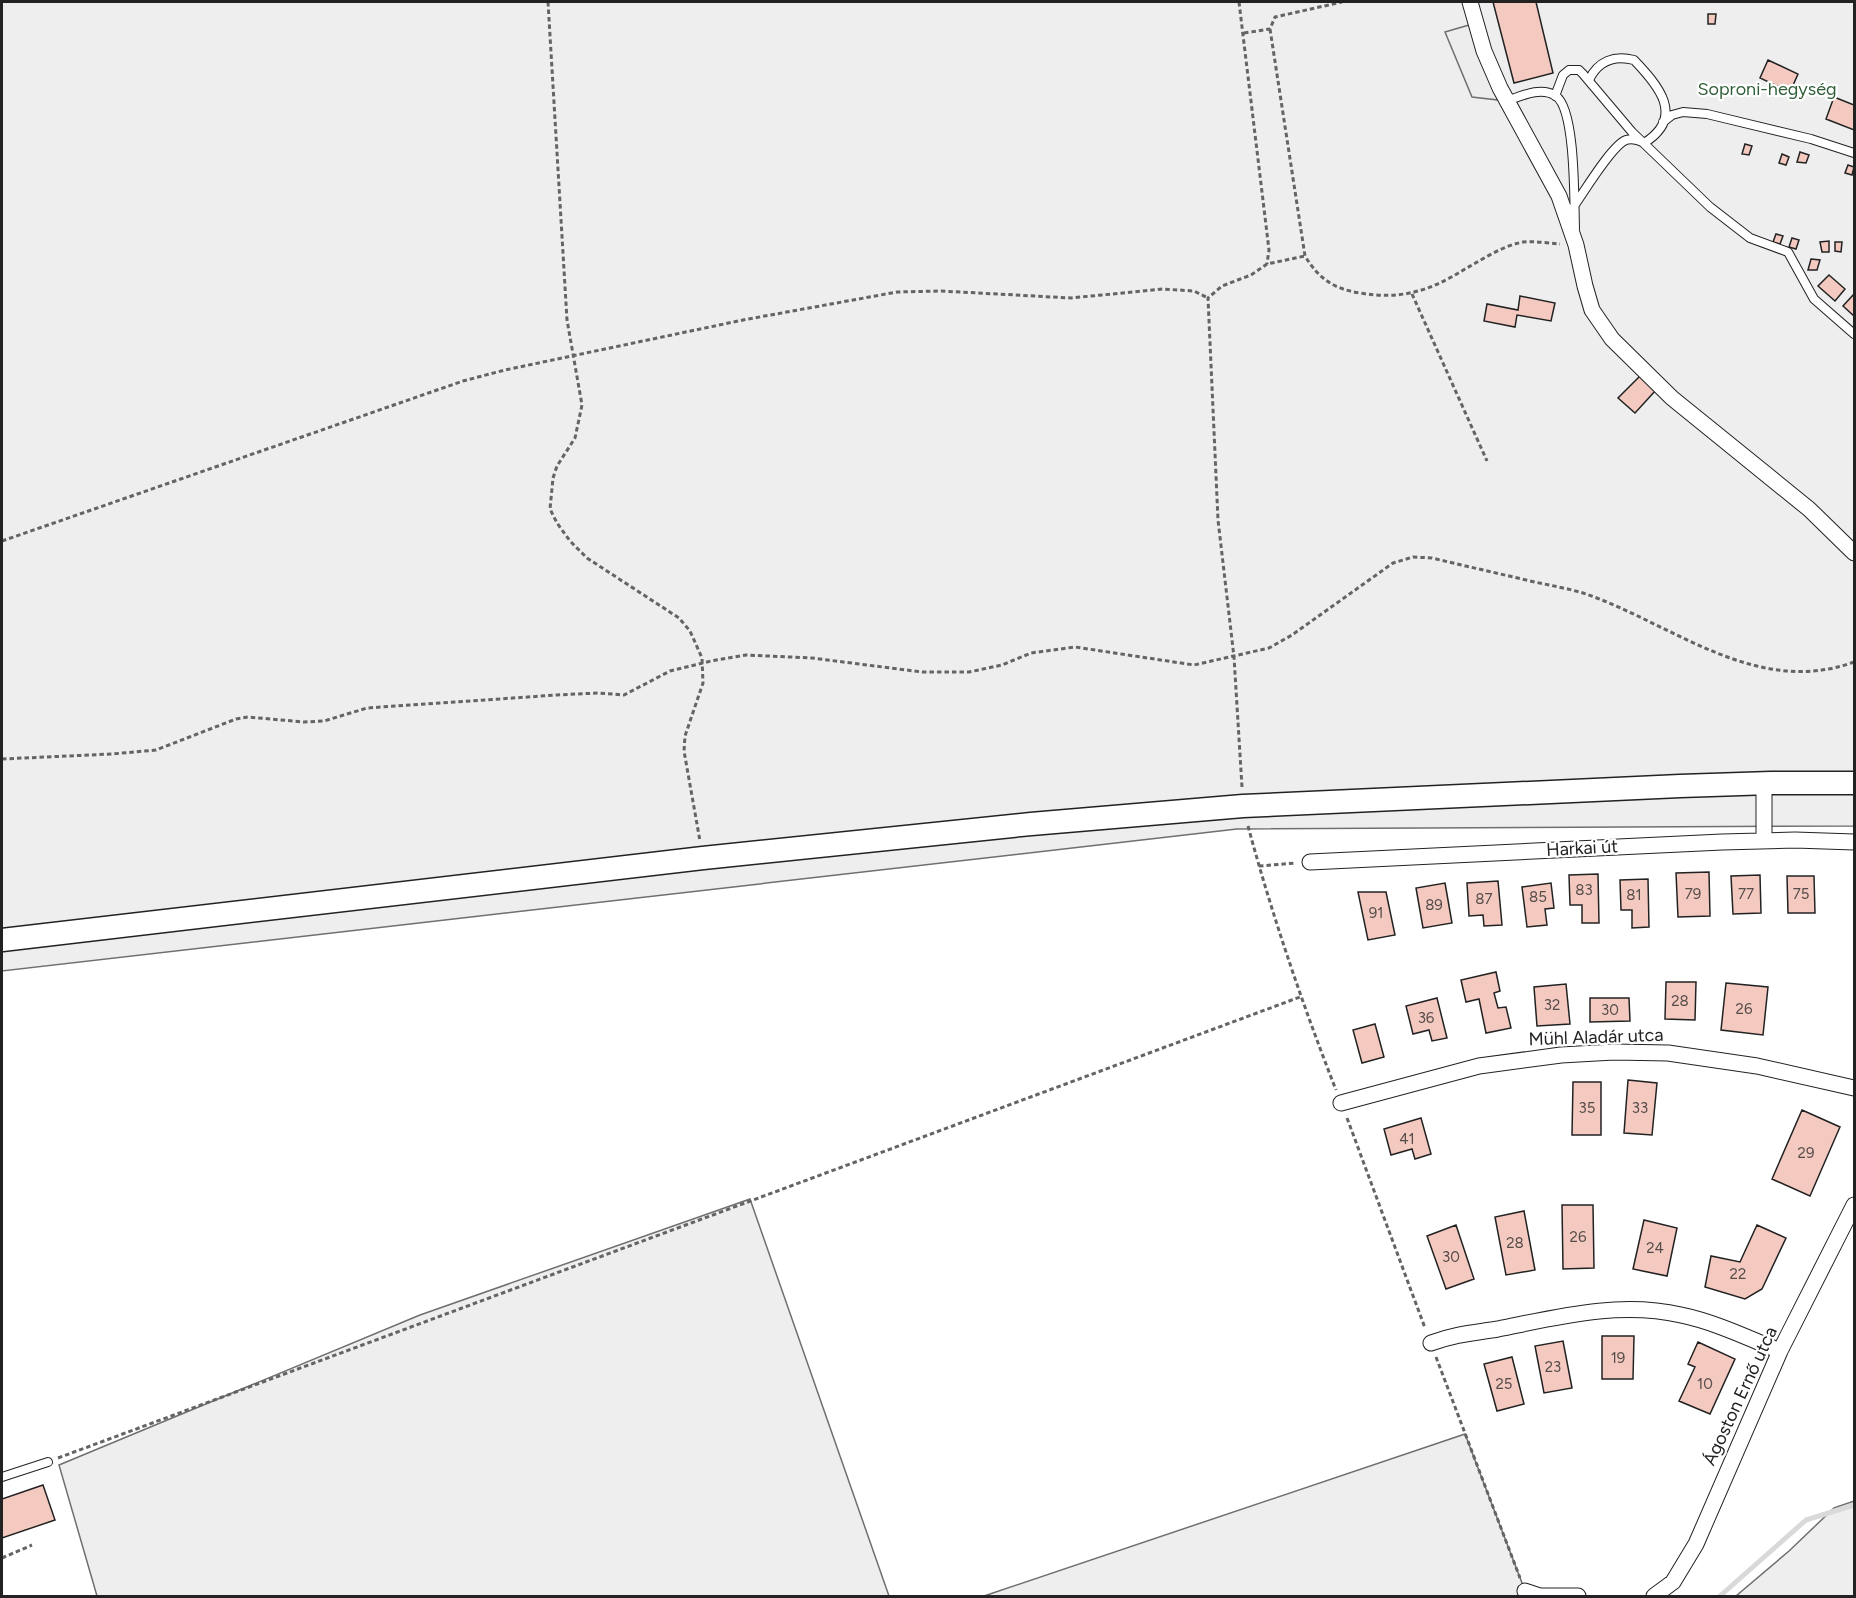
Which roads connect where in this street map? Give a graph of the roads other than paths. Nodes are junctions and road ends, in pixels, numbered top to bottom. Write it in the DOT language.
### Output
graph roads {
  1 [pos="1470,2"];
  2 [pos="1589,80"];
  3 [pos="1555,96"];
  4 [pos="1506,101"];
  5 [pos="1663,122"];
  6 [pos="1644,143"];
  7 [pos="1854,153"];
  8 [pos="1574,206"];
  9 [pos="1576,245"];
  10 [pos="1854,334"];
  11 [pos="1854,553"];
  12 [pos="1764,783"];
  13 [pos="1854,783"];
  14 [pos="1764,840"];
  15 [pos="1854,842"];
  16 [pos="1310,862"];
  17 [pos="2,940"];
  18 [pos="1854,1088"];
  19 [pos="1341,1102"];
  20 [pos="1854,1205"];
  21 [pos="1431,1343"];
  22 [pos="1780,1351"];
  23 [pos="48,1462"];
  24 [pos="2,1477"];
  25 [pos="1525,1591"];
  26 [pos="1578,1596"];
  27 [pos="1654,1596"];
  1 -- 4 [label="street"];
  2 -- 3 [label="lane"];
  2 -- 5 [label="lane"];
  2 -- 6 [label="lane"];
  3 -- 4 [label="lane"];
  3 -- 8 [label="lane"];
  4 -- 9 [label="street"];
  5 -- 6 [label="lane"];
  5 -- 7 [label="lane"];
  6 -- 8 [label="lane"];
  6 -- 10 [label="lane"];
  8 -- 9 [label="lane"];
  9 -- 11 [label="street"];
  12 -- 13 [label="main road"];
  12 -- 14 [label="street"];
  12 -- 17 [label="main road"];
  14 -- 15 [label="street, Harkai út"];
  14 -- 16 [label="street, Harkai út"];
  18 -- 19 [label="street, Mühl Aladár utca"];
  20 -- 22 [label="street, Ágoston Ernő utca"];
  21 -- 22 [label="street"];
  22 -- 27 [label="street, Ágoston Ernő utca"];
  23 -- 24 [label="lane"];
  25 -- 26 [label="street"];
}
